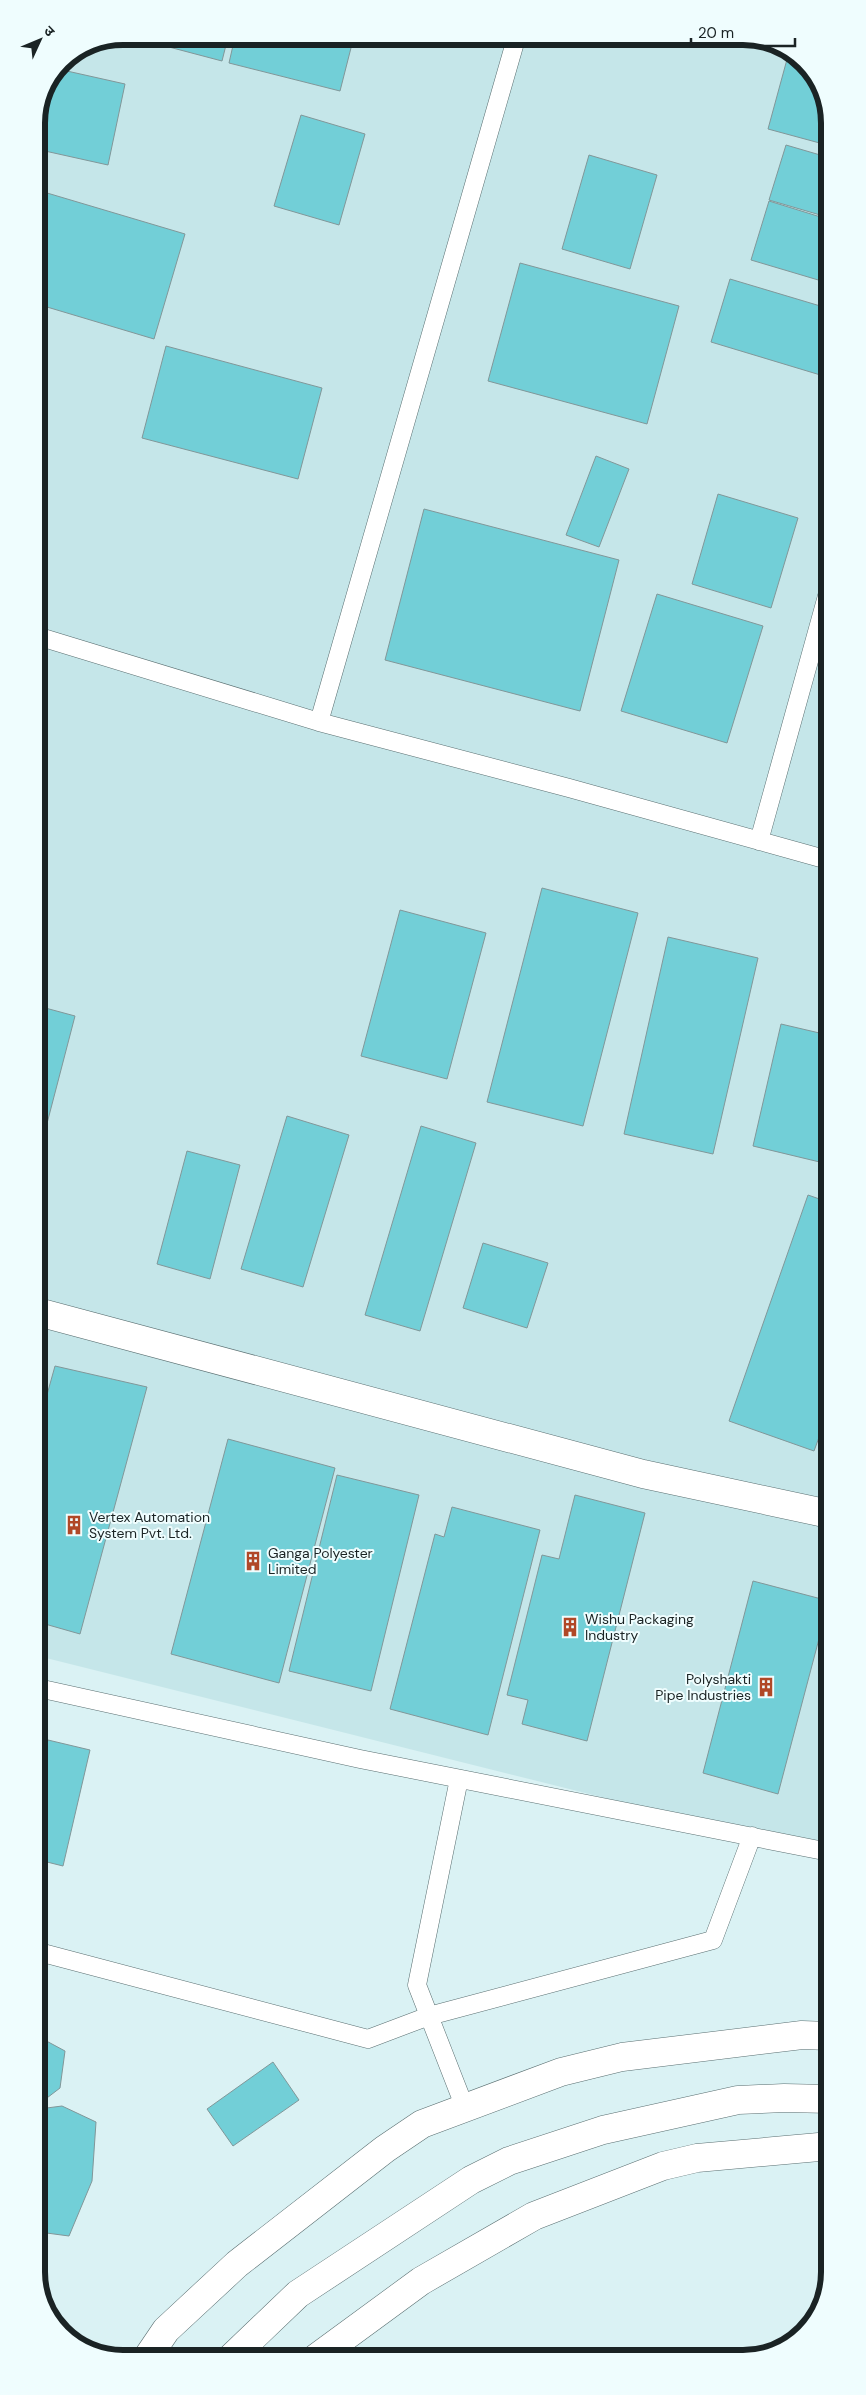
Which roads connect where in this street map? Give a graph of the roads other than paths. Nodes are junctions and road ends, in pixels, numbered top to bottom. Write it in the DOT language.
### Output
graph roads {
  1 [pos="514,45"];
  2 [pos="821,618"];
  3 [pos="45,638"];
  4 [pos="319,722"];
  5 [pos="759,841"];
  6 [pos="821,858"];
  7 [pos="45,1314"];
  8 [pos="821,1512"];
  9 [pos="45,1690"];
  10 [pos="459,1779"];
  11 [pos="752,1836"];
  12 [pos="821,1850"];
  13 [pos="45,1954"];
  14 [pos="429,2016"];
  15 [pos="821,2036"];
  16 [pos="821,2099"];
  17 [pos="465,2108"];
  18 [pos="821,2147"];
  19 [pos="152,2350"];
  20 [pos="240,2350"];
  21 [pos="327,2350"];
  1 -- 4 [label="lane"];
  2 -- 5 [label="lane"];
  3 -- 4 [label="lane"];
  4 -- 5 [label="lane"];
  5 -- 6 [label="lane"];
  7 -- 8 [label="street"];
  9 -- 10 [label="lane"];
  10 -- 11 [label="lane"];
  10 -- 14 [label="lane"];
  11 -- 12 [label="lane"];
  11 -- 14 [label="lane"];
  13 -- 14 [label="lane"];
  14 -- 17 [label="lane"];
  15 -- 17 [label="street"];
  16 -- 20 [label="street"];
  17 -- 19 [label="street"];
  18 -- 21 [label="street"];
}
